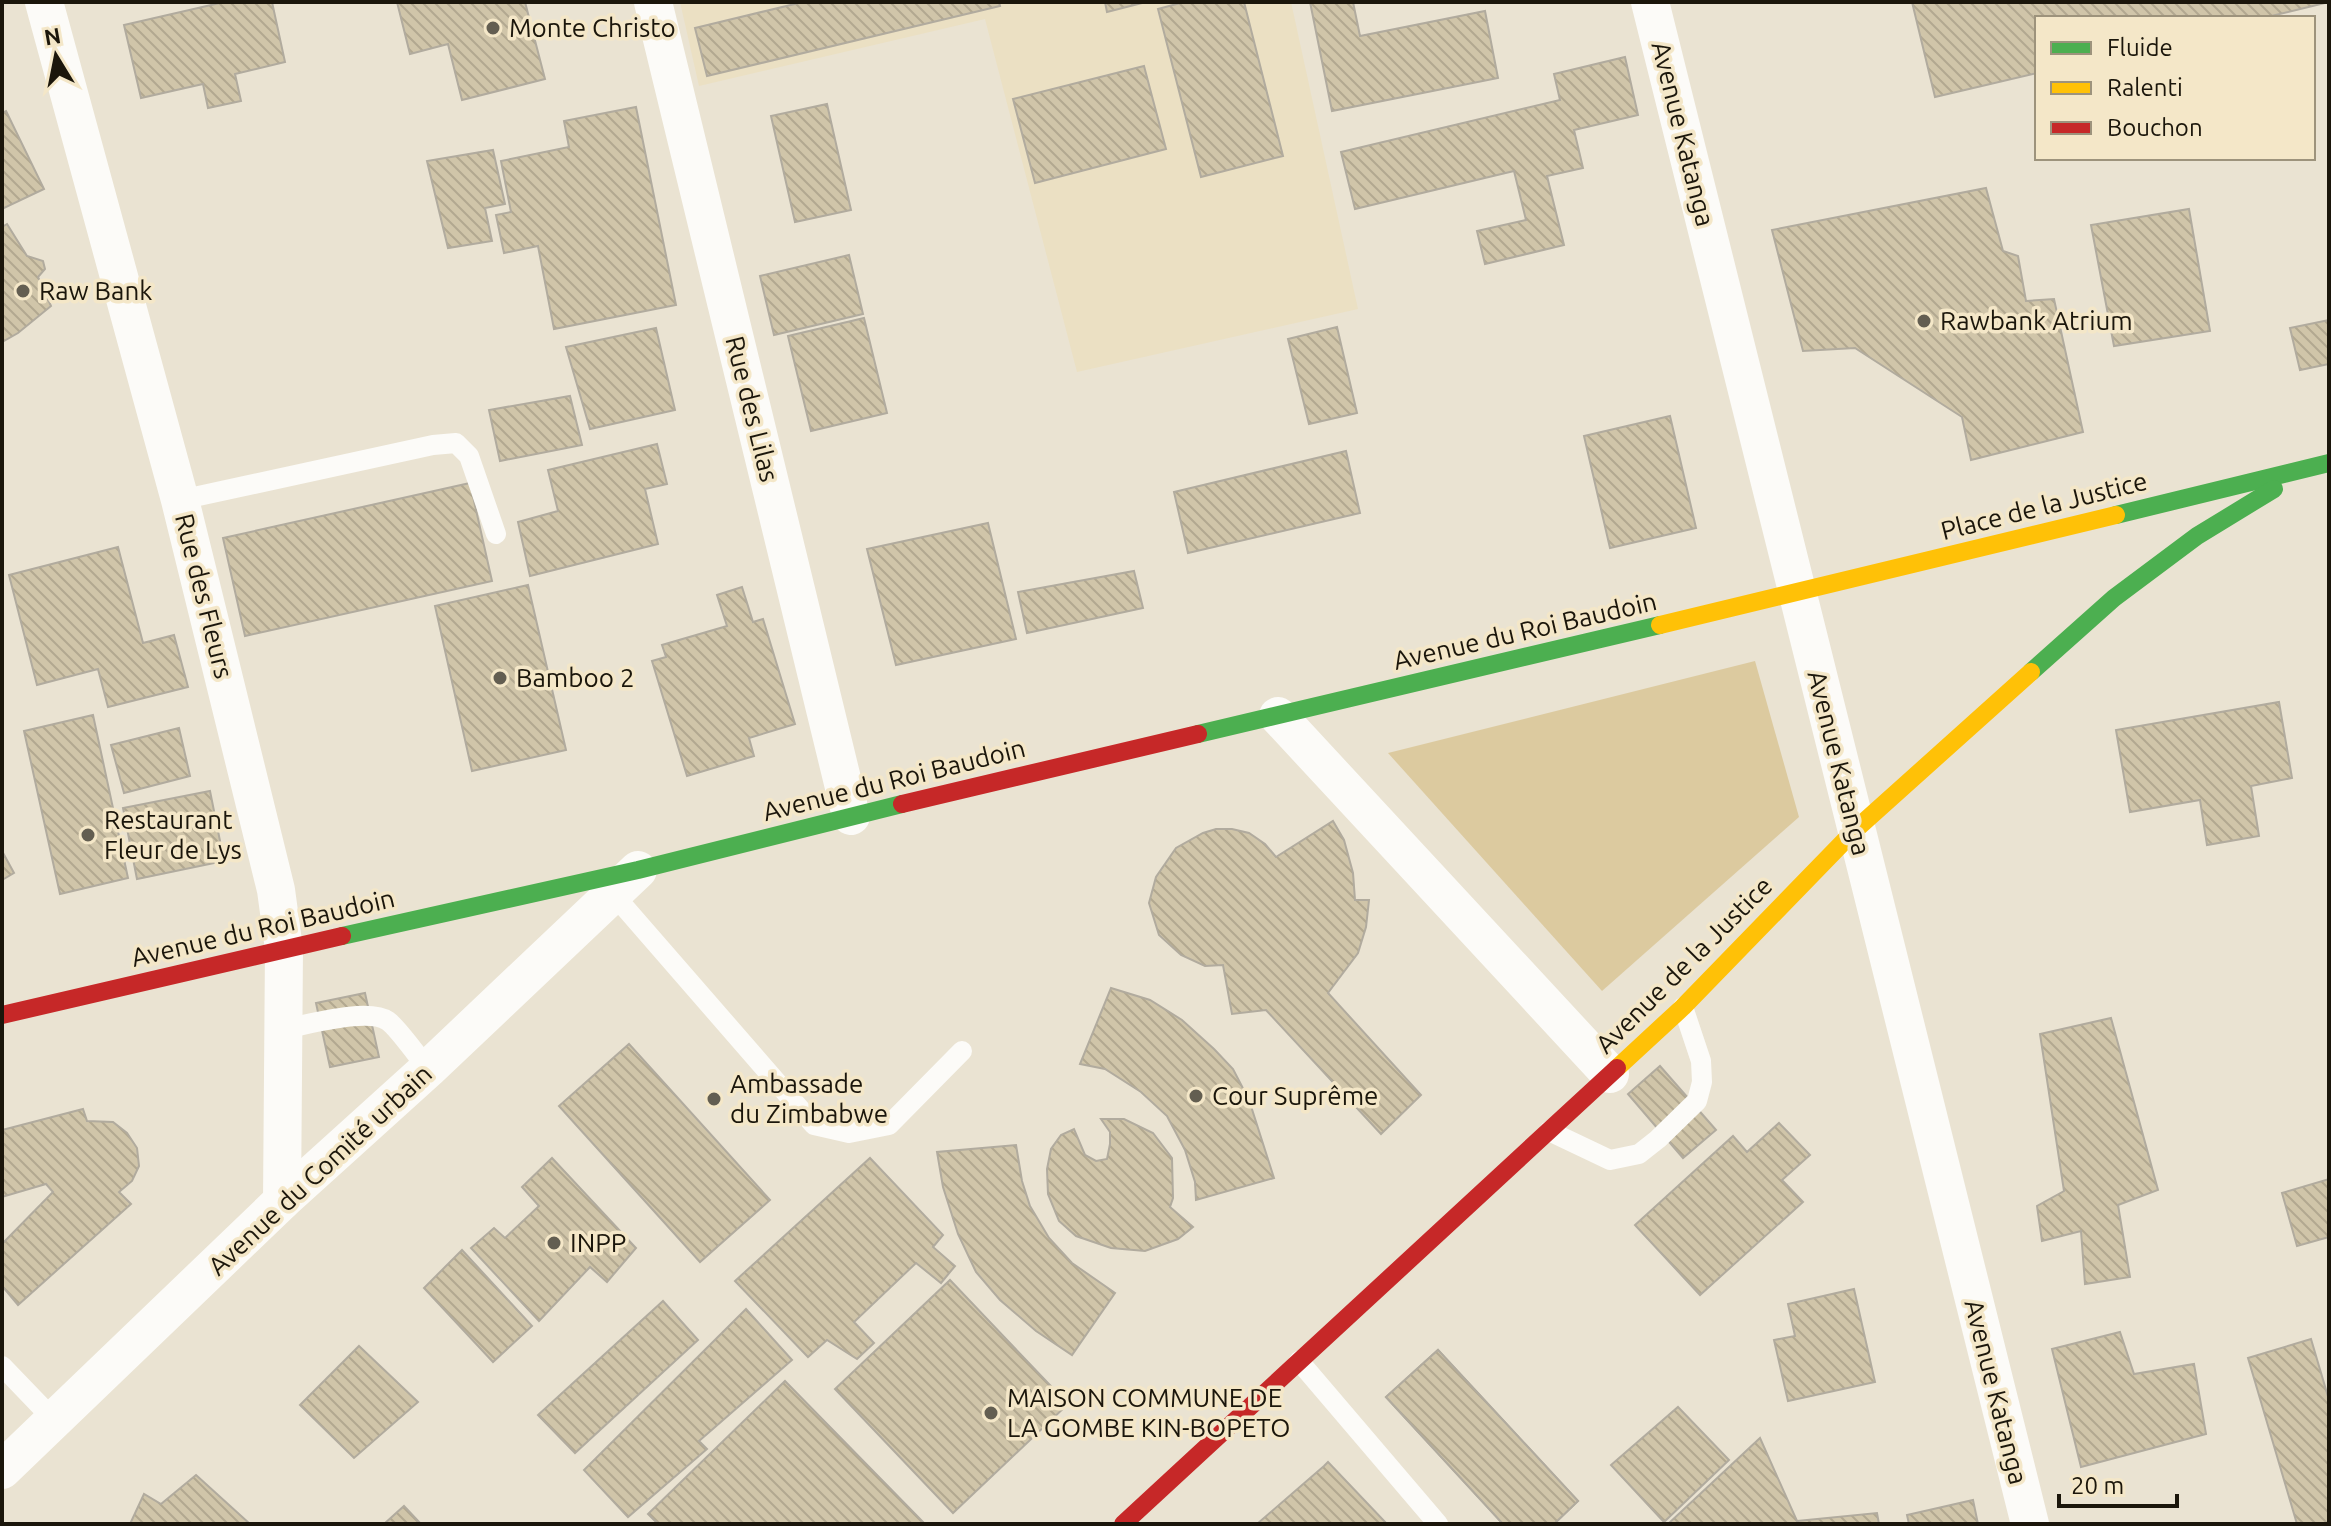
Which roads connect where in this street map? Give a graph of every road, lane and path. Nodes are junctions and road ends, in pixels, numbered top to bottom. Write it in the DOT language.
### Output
graph roads {
  1 [pos="44,2"];
  2 [pos="653,2"];
  3 [pos="1650,2"];
  4 [pos="2329,463"];
  5 [pos="2303,470"];
  6 [pos="180,500"];
  7 [pos="496,534"];
  8 [pos="1798,593"];
  9 [pos="1278,716"];
  10 [pos="851,816"];
  11 [pos="1855,830"];
  12 [pos="626,882"];
  13 [pos="284,949"];
  14 [pos="1683,1007"];
  15 [pos="2,1015"];
  16 [pos="283,1029"];
  17 [pos="962,1051"];
  18 [pos="428,1069"];
  19 [pos="1610,1074"];
  20 [pos="1549,1131"];
  21 [pos="282,1201"];
  22 [pos="1299,1361"];
  23 [pos="2,1366"];
  24 [pos="54,1420"];
  25 [pos="2,1470"];
  26 [pos="1123,1524"];
  27 [pos="1438,1524"];
  28 [pos="2030,1524"];
  1 -- 6 [label="street, Rue des Fleurs"];
  2 -- 10 [label="street, Rue des Lilas"];
  3 -- 8 [label="street, Avenue Katanga"];
  4 -- 5 [label="street, Place de la Justice"];
  5 -- 8 [label="street, Place de la Justice"];
  5 -- 11 [label="street, Avenue de la Justice"];
  6 -- 7 [label="lane"];
  6 -- 13 [label="street, Rue des Fleurs"];
  8 -- 9 [label="street, Avenue du Roi Baudoin"];
  8 -- 11 [label="street, Avenue Katanga"];
  9 -- 10 [label="street, Avenue du Roi Baudoin"];
  9 -- 19 [label="street"];
  10 -- 12 [label="street, Avenue du Roi Baudoin"];
  11 -- 14 [label="street, Avenue de la Justice"];
  11 -- 28 [label="street, Avenue Katanga"];
  12 -- 13 [label="street, Avenue du Roi Baudoin"];
  12 -- 17 [label="lane"];
  12 -- 18 [label="street, Avenue du Comité urbain"];
  13 -- 15 [label="street, Avenue du Roi Baudoin"];
  13 -- 16 [label="street, Rue des Fleurs"];
  14 -- 19 [label="street, Avenue de la Justice"];
  14 -- 20 [label="lane"];
  16 -- 18 [label="lane"];
  16 -- 21 [label="street, Rue des Fleurs"];
  18 -- 21 [label="street, Avenue du Comité urbain"];
  19 -- 20 [label="street, Avenue de la Justice"];
  20 -- 22 [label="street, Avenue de la Justice"];
  21 -- 24 [label="street, Avenue du Comité urbain"];
  22 -- 26 [label="street, Avenue de la Justice"];
  22 -- 27 [label="lane"];
  23 -- 24 [label="lane"];
  24 -- 25 [label="street, Avenue du Comité urbain"];
}
